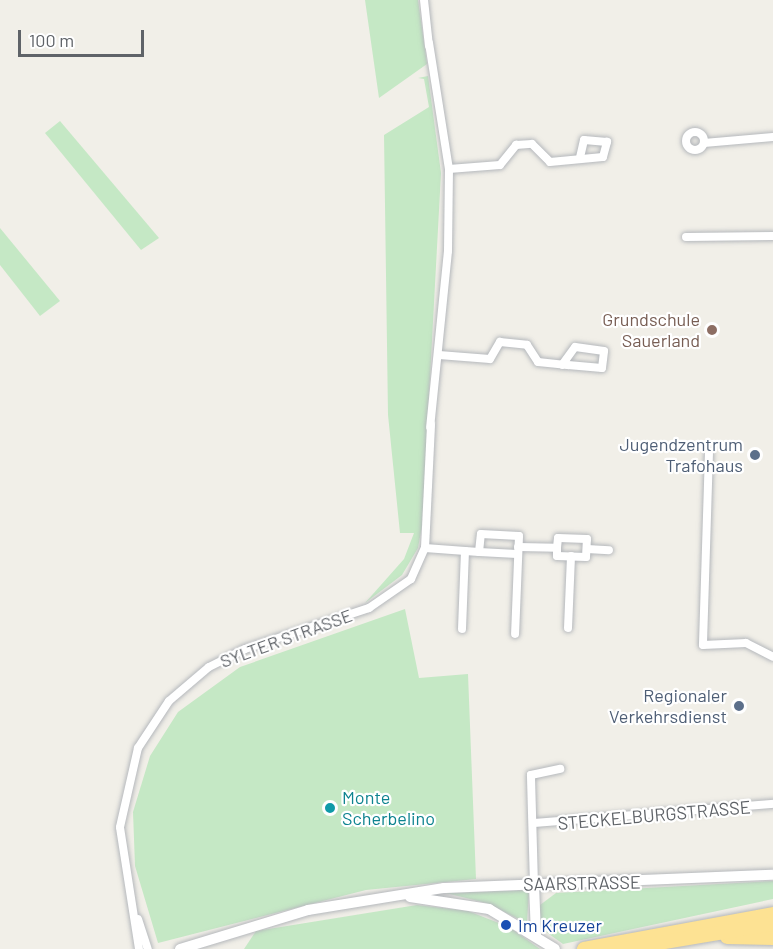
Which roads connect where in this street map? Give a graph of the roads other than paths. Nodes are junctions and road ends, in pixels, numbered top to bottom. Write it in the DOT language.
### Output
graph roads {
  1 [pos="424,0"];
  2 [pos="773,137"];
  3 [pos="704,143"];
  4 [pos="580,158"];
  5 [pos="449,169"];
  6 [pos="773,236"];
  7 [pos="686,237"];
  8 [pos="439,355"];
  9 [pos="562,365"];
  10 [pos="709,452"];
  11 [pos="425,548"];
  12 [pos="557,548"];
  13 [pos="587,549"];
  14 [pos="518,550"];
  15 [pos="609,550"];
  16 [pos="465,551"];
  17 [pos="479,552"];
  18 [pos="572,556"];
  19 [pos="568,628"];
  20 [pos="462,629"];
  21 [pos="516,634"];
  22 [pos="773,657"];
  23 [pos="560,769"];
  24 [pos="773,804"];
  25 [pos="535,823"];
  26 [pos="773,875"];
  27 [pos="534,885"];
  28 [pos="571,885"];
  29 [pos="392,896"];
  30 [pos="132,900"];
  31 [pos="533,903"];
  32 [pos="773,908"];
  33 [pos="773,914"];
  34 [pos="739,918"];
  35 [pos="773,924"];
  36 [pos="536,935"];
  37 [pos="691,935"];
  38 [pos="773,938"];
  39 [pos="179,948"];
  40 [pos="139,949"];
  41 [pos="148,949"];
  42 [pos="555,949"];
  43 [pos="584,949"];
  44 [pos="623,949"];
  1 -- 5 [label="street, SYLTER STRASSE"];
  2 -- 3 [label="street"];
  4 -- 5 [label="street"];
  5 -- 8 [label="street, SYLTER STRASSE"];
  6 -- 7 [label="street"];
  8 -- 9 [label="street"];
  8 -- 11 [label="street, SYLTER STRASSE"];
  9 -- 9 [label="street"];
  10 -- 22 [label="street"];
  11 -- 16 [label="street"];
  11 -- 30 [label="street, SYLTER STRASSE"];
  12 -- 13 [label="street"];
  12 -- 14 [label="street"];
  12 -- 18 [label="street"];
  13 -- 15 [label="street"];
  13 -- 18 [label="street"];
  14 -- 17 [label="street"];
  14 -- 17 [label="street"];
  14 -- 21 [label="street"];
  16 -- 17 [label="street"];
  16 -- 20 [label="street"];
  18 -- 19 [label="street"];
  23 -- 25 [label="street"];
  24 -- 25 [label="street, STECKELBURGSTRASSE"];
  25 -- 27 [label="street"];
  26 -- 28 [label="main road, SAARSTRASSE"];
  27 -- 28 [label="main road, SAARSTRASSE"];
  27 -- 29 [label="main road, SAARSTRASSE"];
  27 -- 31 [label="main road"];
  28 -- 31 [label="main road"];
  29 -- 36 [label="main road, SAARSTRASSE"];
  29 -- 39 [label="main road, SAARSTRASSE"];
  30 -- 40 [label="street, SYLTER STRASSE"];
  30 -- 41 [label="street, SYLTER STRASSE"];
  31 -- 36 [label="main road"];
  32 -- 34 [label="highway"];
  33 -- 34 [label="highway"];
  34 -- 43 [label="highway"];
  35 -- 37 [label="highway"];
  36 -- 42 [label="main road, SAARSTRASSE"];
  37 -- 38 [label="highway"];
  37 -- 44 [label="highway"];
}
